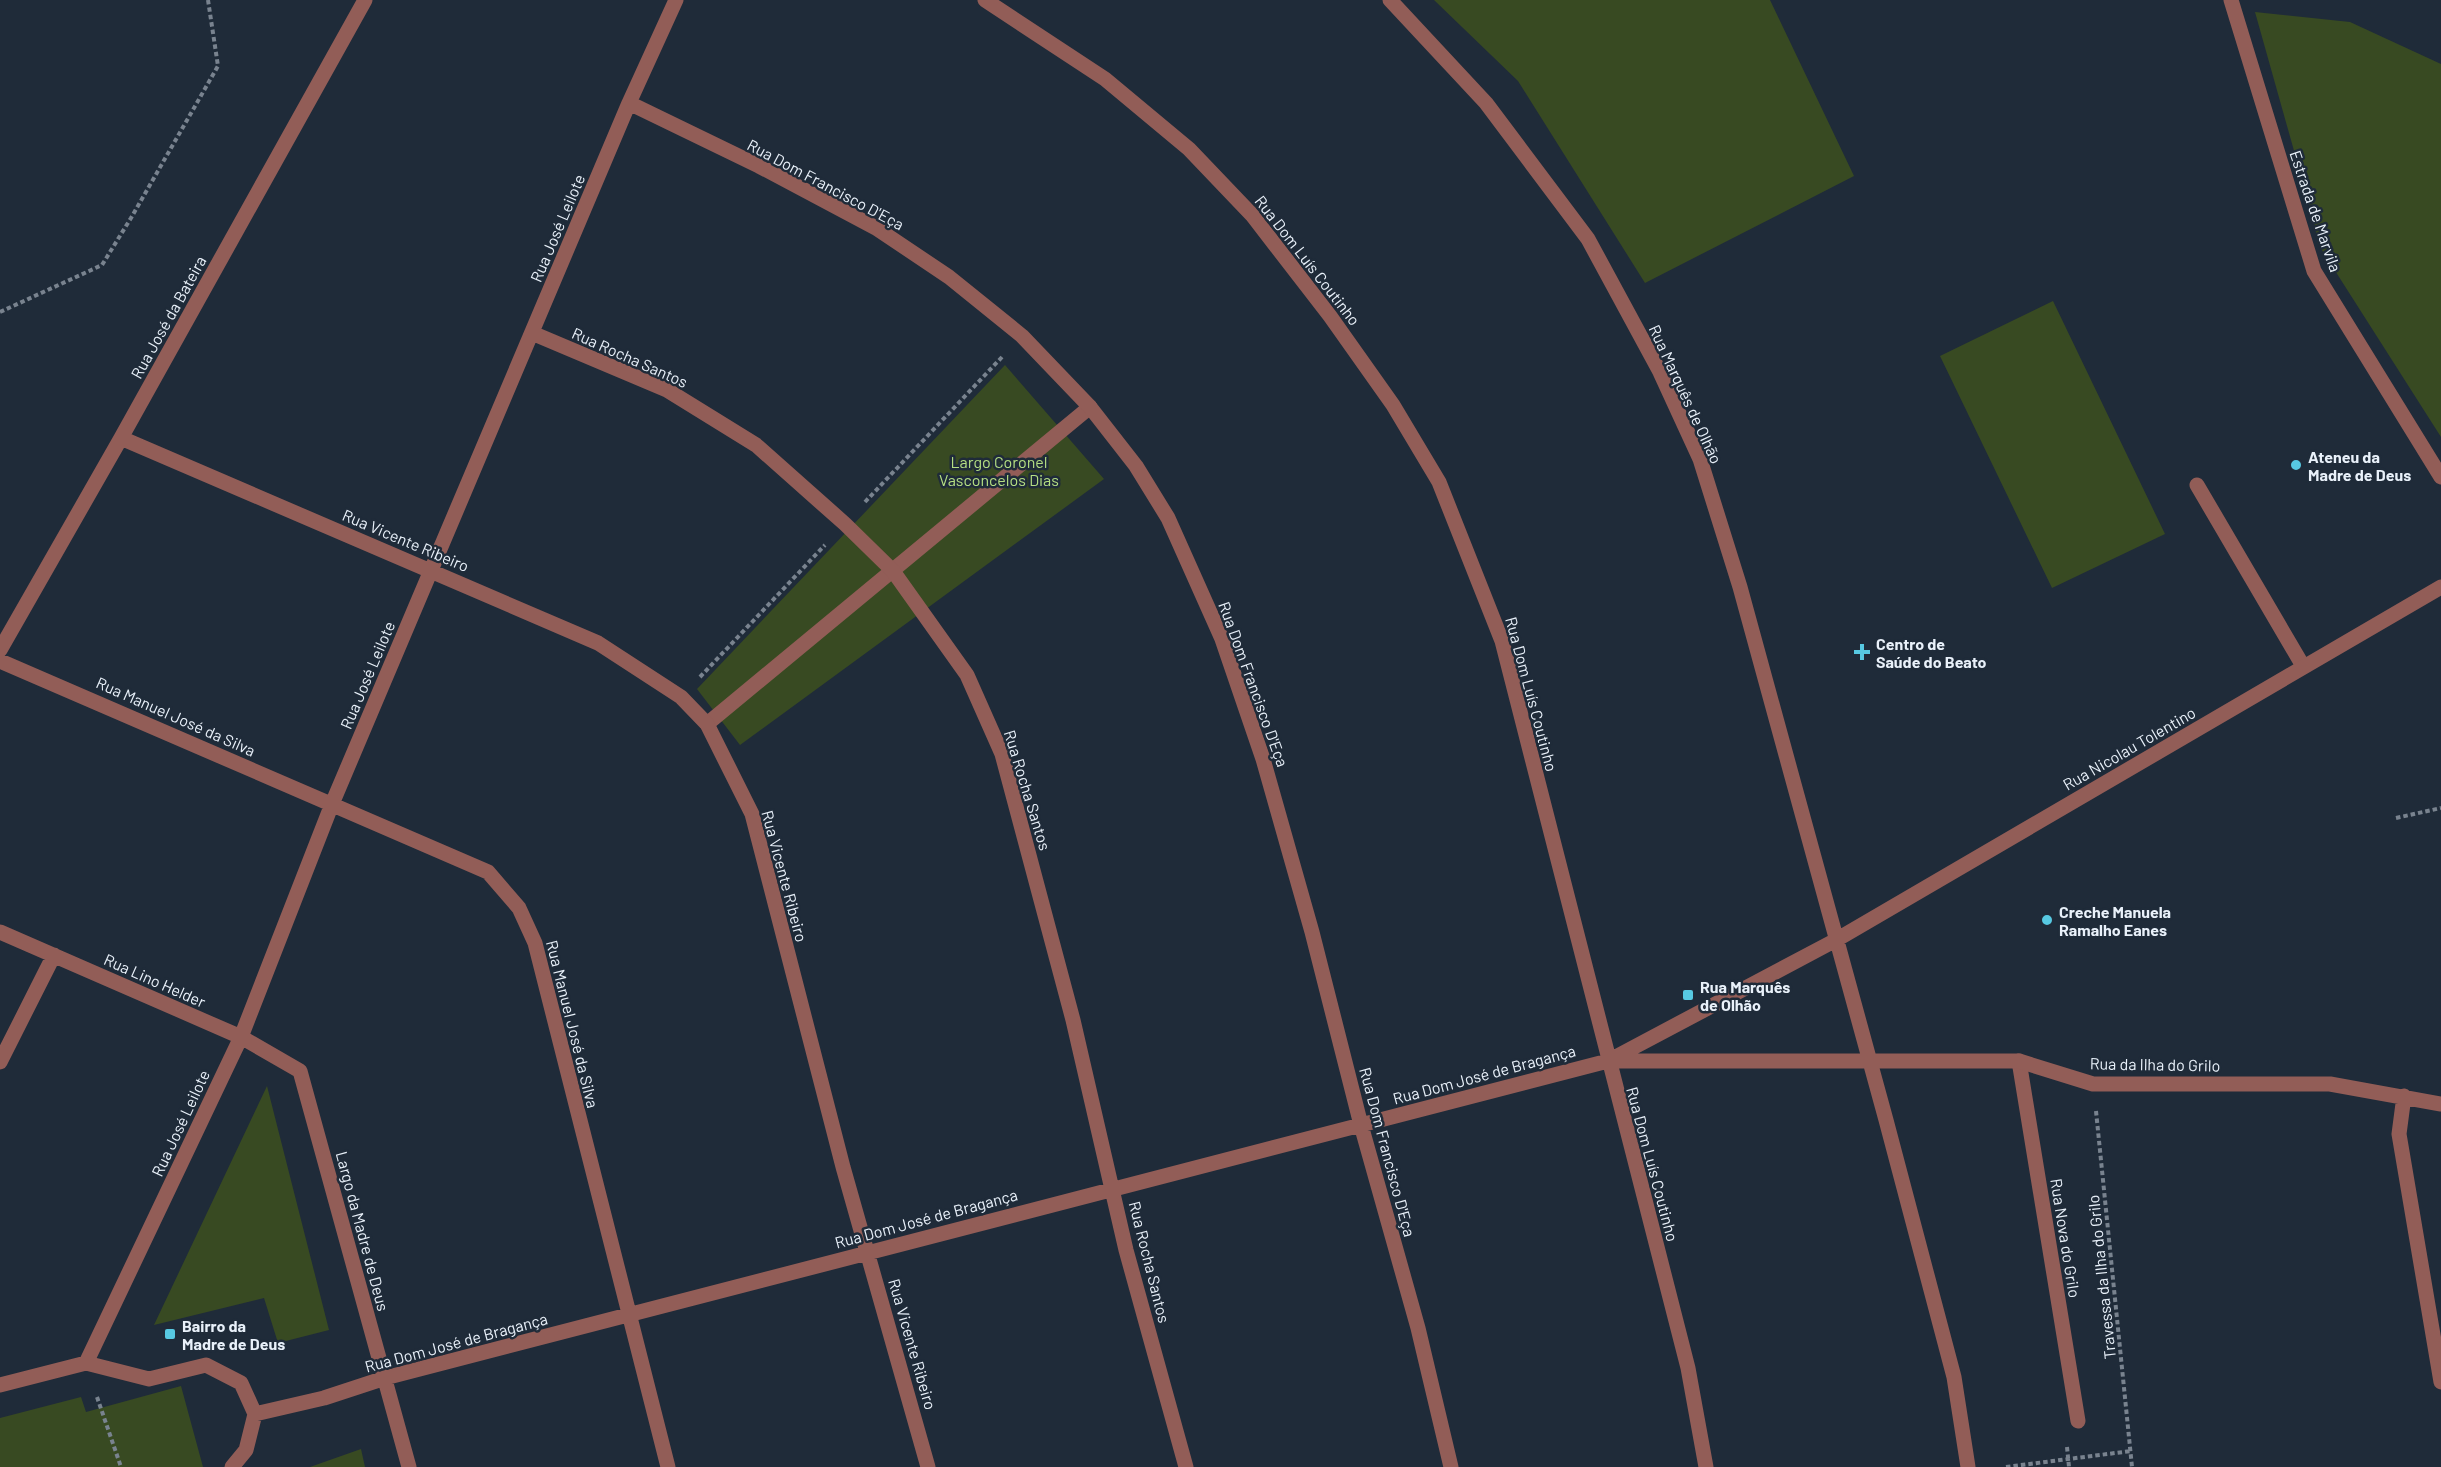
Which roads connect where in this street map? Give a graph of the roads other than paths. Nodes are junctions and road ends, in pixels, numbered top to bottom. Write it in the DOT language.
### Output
graph roads {
  1 [pos="365,0"];
  2 [pos="676,0"];
  3 [pos="985,0"];
  4 [pos="1390,0"];
  5 [pos="2231,0"];
  6 [pos="629,103"];
  7 [pos="532,333"];
  8 [pos="1090,407"];
  9 [pos="121,438"];
  10 [pos="2441,477"];
  11 [pos="2197,485"];
  12 [pos="432,571"];
  13 [pos="892,571"];
  14 [pos="2441,587"];
  15 [pos="0,650"];
  16 [pos="0,661"];
  17 [pos="2303,666"];
  18 [pos="707,724"];
  19 [pos="332,804"];
  20 [pos="0,932"];
  21 [pos="1836,940"];
  22 [pos="54,955"];
  23 [pos="241,1037"];
  24 [pos="1608,1061"];
  25 [pos="1869,1061"];
  26 [pos="2019,1061"];
  27 [pos="0,1062"];
  28 [pos="2404,1096"];
  29 [pos="2441,1104"];
  30 [pos="1361,1125"];
  31 [pos="1113,1188"];
  32 [pos="868,1252"];
  33 [pos="628,1314"];
  34 [pos="86,1363"];
  35 [pos="385,1378"];
  36 [pos="2441,1382"];
  37 [pos="0,1386"];
  38 [pos="255,1414"];
  39 [pos="2078,1421"];
  40 [pos="232,1467"];
  41 [pos="409,1467"];
  42 [pos="668,1467"];
  43 [pos="928,1467"];
  44 [pos="1186,1467"];
  45 [pos="1451,1467"];
  46 [pos="1706,1467"];
  47 [pos="1968,1467"];
  1 -- 9 [label="street, Rua José da Bateira"];
  2 -- 6 [label="street, Rua José Leilote"];
  3 -- 24 [label="street, Rua Dom Luís Coutinho"];
  4 -- 21 [label="street, Rua Marquês de Olhão"];
  5 -- 10 [label="street, Estrada de Marvila"];
  6 -- 7 [label="street, Rua José Leilote"];
  6 -- 8 [label="street, Rua Dom Francisco D'Eça"];
  7 -- 12 [label="street, Rua José Leilote"];
  7 -- 13 [label="street, Rua Rocha Santos"];
  8 -- 13 [label="street"];
  8 -- 30 [label="street, Rua Dom Francisco D'Eça"];
  9 -- 12 [label="street, Rua Vicente Ribeiro"];
  9 -- 15 [label="street, Rua José da Bateira"];
  11 -- 17 [label="street"];
  12 -- 18 [label="street, Rua Vicente Ribeiro"];
  12 -- 19 [label="street, Rua José Leilote"];
  13 -- 18 [label="street"];
  13 -- 31 [label="street, Rua Rocha Santos"];
  14 -- 17 [label="street, Rua Nicolau Tolentino"];
  16 -- 19 [label="street, Rua Manuel José da Silva"];
  17 -- 21 [label="street, Rua Nicolau Tolentino"];
  18 -- 32 [label="street, Rua Vicente Ribeiro"];
  19 -- 23 [label="street, Rua José Leilote"];
  19 -- 33 [label="street, Rua Manuel José da Silva"];
  20 -- 22 [label="street, Rua Lino Helder"];
  21 -- 24 [label="street"];
  21 -- 25 [label="street, Rua Marquês de Olhão"];
  22 -- 23 [label="street, Rua Lino Helder"];
  22 -- 27 [label="street"];
  23 -- 34 [label="street, Rua José Leilote"];
  23 -- 35 [label="street, Largo da Madre de Deus"];
  24 -- 25 [label="street, Rua da Ilha do Grilo"];
  24 -- 30 [label="street, Rua Dom José de Bragança"];
  24 -- 46 [label="street, Rua Dom Luís Coutinho"];
  25 -- 26 [label="street, Rua da Ilha do Grilo"];
  25 -- 47 [label="street, Rua Marquês de Olhão"];
  26 -- 28 [label="street, Rua da Ilha do Grilo"];
  26 -- 39 [label="street, Rua Nova do Grilo"];
  28 -- 29 [label="street, Rua da Ilha do Grilo"];
  28 -- 36 [label="street"];
  30 -- 31 [label="street, Rua Dom José de Bragança"];
  30 -- 45 [label="street, Rua Dom Francisco D'Eça"];
  31 -- 32 [label="street, Rua Dom José de Bragança"];
  31 -- 44 [label="street, Rua Rocha Santos"];
  32 -- 33 [label="street, Rua Dom José de Bragança"];
  32 -- 43 [label="street, Rua Vicente Ribeiro"];
  33 -- 35 [label="street, Rua Dom José de Bragança"];
  33 -- 42 [label="street, Rua Manuel José da Silva"];
  34 -- 37 [label="street"];
  34 -- 38 [label="street"];
  35 -- 38 [label="street, Rua Dom José de Bragança"];
  35 -- 41 [label="street, Largo da Madre de Deus"];
  38 -- 40 [label="street"];
}
